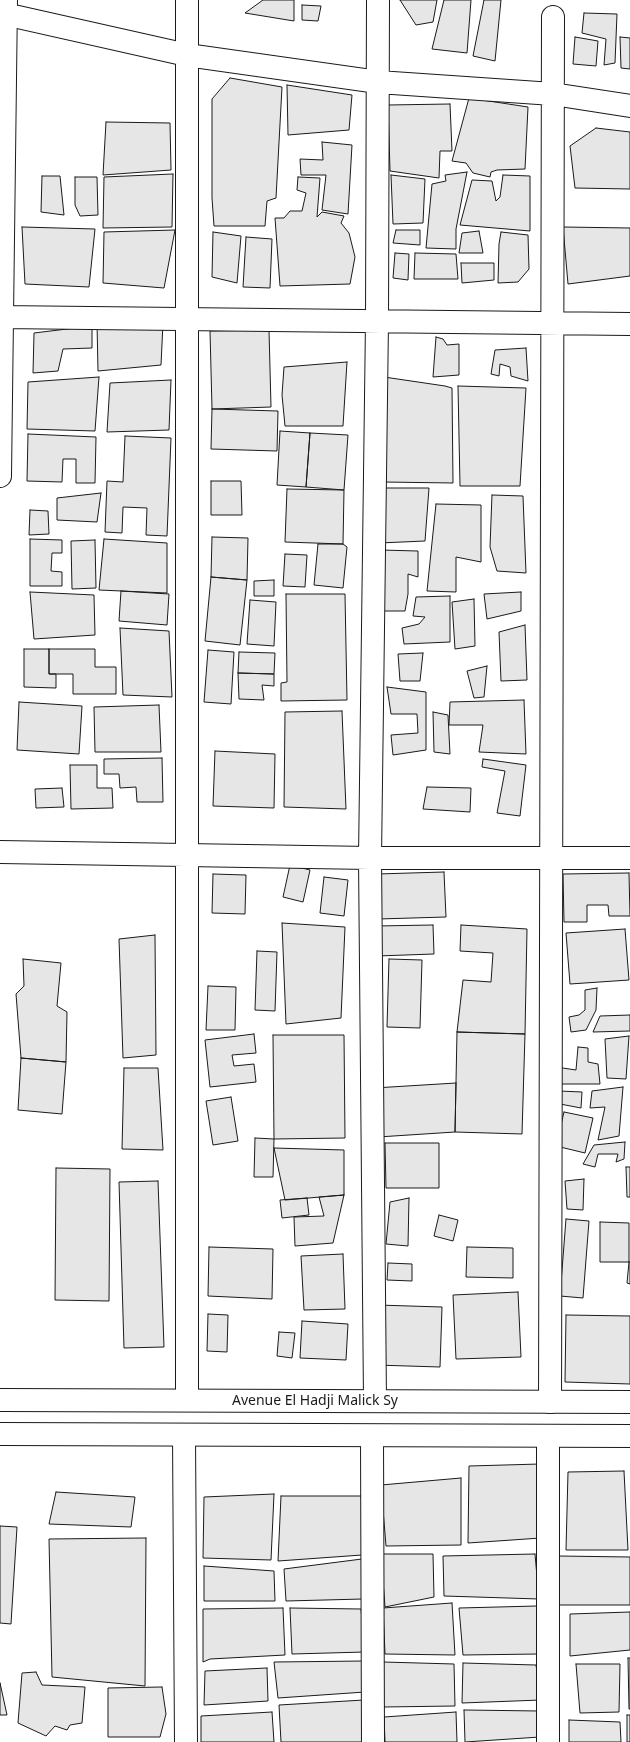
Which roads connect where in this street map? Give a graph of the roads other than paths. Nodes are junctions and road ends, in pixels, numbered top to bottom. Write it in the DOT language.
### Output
graph roads {
  1 [pos="188,0"];
  2 [pos="378,0"];
  3 [pos="4,9"];
  4 [pos="553,17"];
  5 [pos="187,55"];
  6 [pos="378,82"];
  7 [pos="553,94"];
  8 [pos="630,106"];
  9 [pos="1,318"];
  10 [pos="187,320"];
  11 [pos="377,321"];
  12 [pos="552,323"];
  13 [pos="630,324"];
  14 [pos="0,476"];
  15 [pos="0,852"];
  16 [pos="187,854"];
  17 [pos="370,858"];
  18 [pos="551,858"];
  19 [pos="630,858"];
  20 [pos="0,1400"];
  21 [pos="187,1400"];
  22 [pos="375,1401"];
  23 [pos="550,1402"];
  24 [pos="630,1402"];
  25 [pos="0,1434"];
  26 [pos="184,1435"];
  27 [pos="372,1436"];
  28 [pos="548,1436"];
  29 [pos="630,1436"];
  30 [pos="186,1742"];
  31 [pos="373,1742"];
  32 [pos="548,1742"];
  1 -- 5 [label="street"];
  2 -- 6 [label="street"];
  3 -- 5 [label="street"];
  3 -- 9 [label="street"];
  4 -- 7 [label="street"];
  5 -- 6 [label="street"];
  5 -- 10 [label="street"];
  6 -- 7 [label="street"];
  6 -- 11 [label="street"];
  7 -- 8 [label="street"];
  7 -- 12 [label="street"];
  9 -- 10 [label="street"];
  9 -- 14 [label="street"];
  10 -- 11 [label="street"];
  10 -- 16 [label="street"];
  11 -- 12 [label="street"];
  11 -- 17 [label="street"];
  12 -- 13 [label="street"];
  12 -- 18 [label="street"];
  15 -- 16 [label="street"];
  16 -- 17 [label="street"];
  16 -- 21 [label="street"];
  17 -- 18 [label="street"];
  17 -- 22 [label="street"];
  18 -- 19 [label="street"];
  18 -- 23 [label="street"];
  20 -- 21 [label="street, Avenue El Hadji Malick Sy"];
  21 -- 22 [label="street, Avenue El Hadji Malick Sy"];
  22 -- 23 [label="street, Avenue El Hadji Malick Sy"];
  23 -- 24 [label="street, Avenue El Hadji Malick Sy"];
  25 -- 26 [label="street"];
  26 -- 27 [label="street"];
  26 -- 30 [label="street"];
  27 -- 28 [label="street"];
  27 -- 31 [label="street"];
  28 -- 29 [label="street"];
  28 -- 32 [label="street"];
}
